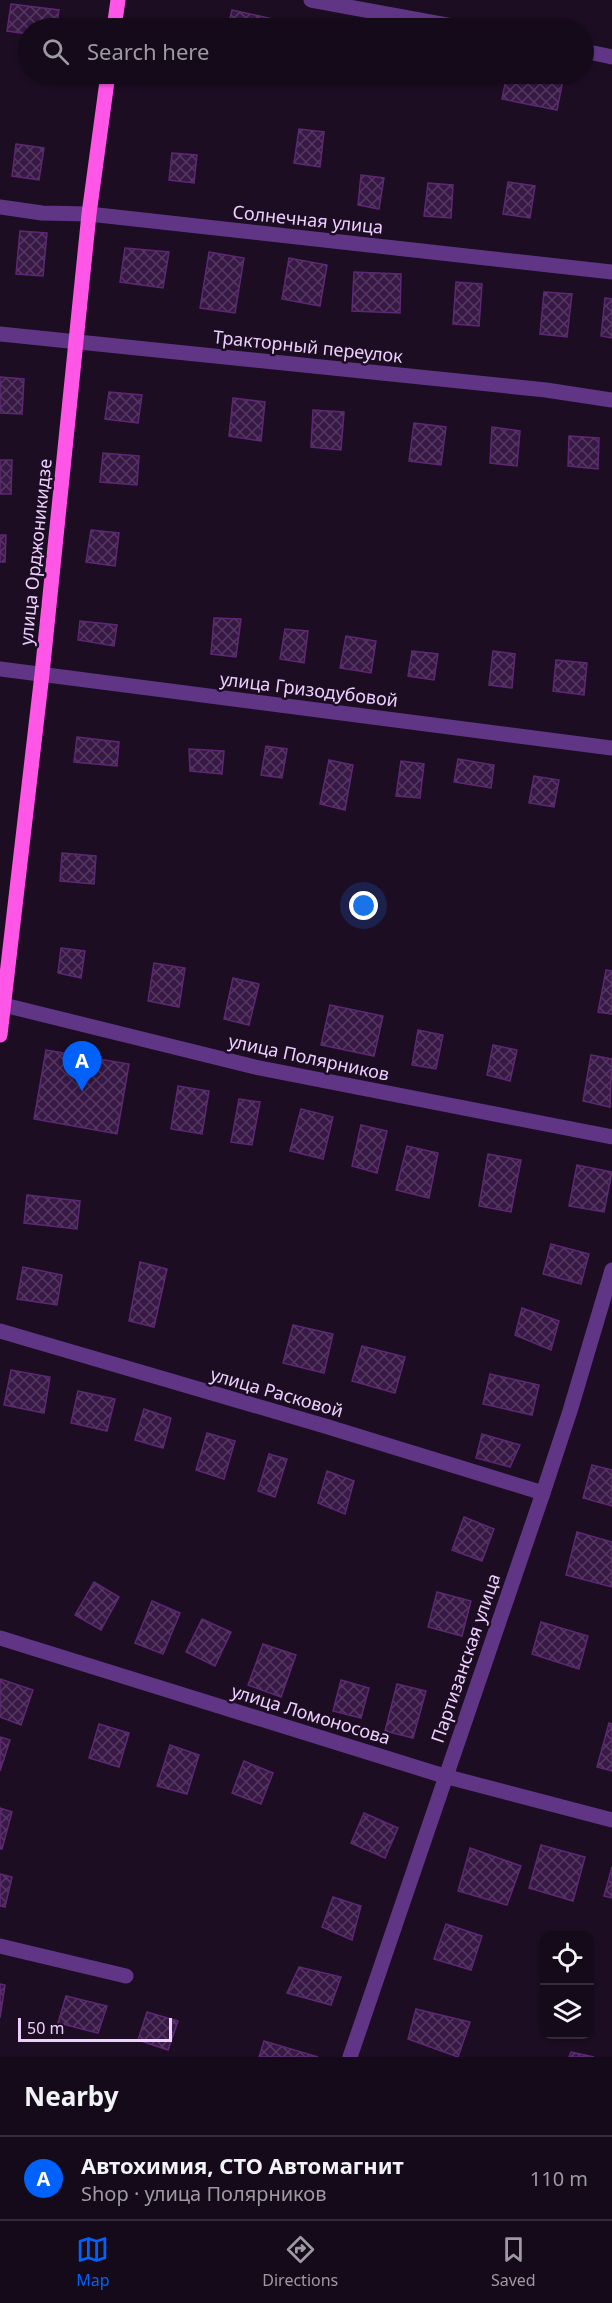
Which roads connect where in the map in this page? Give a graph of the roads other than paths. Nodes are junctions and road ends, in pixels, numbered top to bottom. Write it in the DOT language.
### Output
graph roads {
  1 [pos="118,0"];
  2 [pos="311,0"];
  3 [pos="115,18"];
  4 [pos="409,18"];
  5 [pos="594,53"];
  6 [pos="612,57"];
  7 [pos="107,84"];
  8 [pos="0,207"];
  9 [pos="89,214"];
  10 [pos="612,272"];
  11 [pos="0,334"];
  12 [pos="77,344"];
  13 [pos="612,400"];
  14 [pos="0,669"];
  15 [pos="42,674"];
  16 [pos="612,748"];
  17 [pos="2,1005"];
  18 [pos="0,1035"];
  19 [pos="612,1137"];
  20 [pos="612,1270"];
  21 [pos="0,1331"];
  22 [pos="543,1493"];
  23 [pos="0,1638"];
  24 [pos="444,1776"];
  25 [pos="612,1820"];
  26 [pos="0,1946"];
  27 [pos="126,1976"];
  28 [pos="350,2057"];
  1 -- 3 [label="main road"];
  2 -- 4 [label="street"];
  5 -- 6 [label="street"];
  7 -- 9 [label="main road, улица Орджоникидзе"];
  8 -- 9 [label="street, Солнечная улица"];
  9 -- 10 [label="street, Солнечная улица"];
  9 -- 12 [label="main road, улица Орджоникидзе"];
  11 -- 12 [label="street, Тракторный переулок"];
  12 -- 13 [label="street, Тракторный переулок"];
  12 -- 15 [label="main road, улица Орджоникидзе"];
  14 -- 15 [label="street, улица Гризодубовой"];
  15 -- 16 [label="street, улица Гризодубовой"];
  15 -- 17 [label="main road, улица Орджоникидзе"];
  17 -- 18 [label="main road, улица Орджоникидзе"];
  17 -- 19 [label="street, улица Полярников"];
  20 -- 22 [label="street, Партизанская улица"];
  21 -- 22 [label="street, улица Расковой"];
  22 -- 24 [label="street, Партизанская улица"];
  23 -- 24 [label="street, улица Ломоносова"];
  24 -- 25 [label="street, улица Ломоносова"];
  24 -- 28 [label="street, Партизанская улица"];
  26 -- 27 [label="street"];
}
